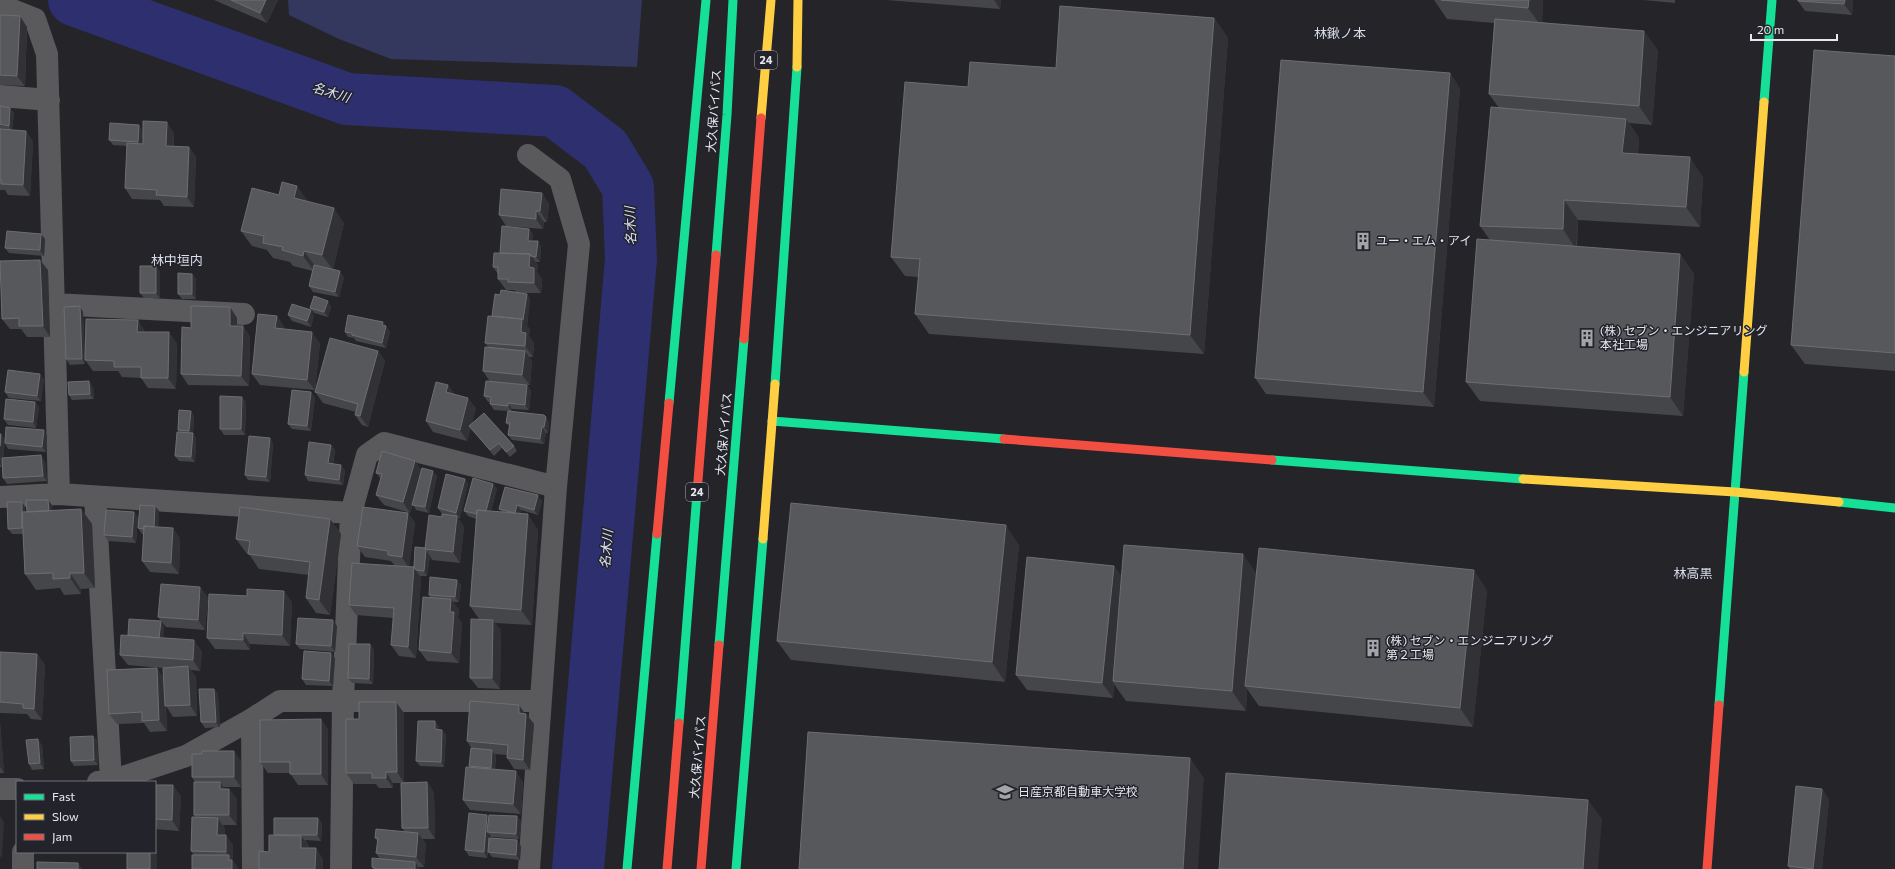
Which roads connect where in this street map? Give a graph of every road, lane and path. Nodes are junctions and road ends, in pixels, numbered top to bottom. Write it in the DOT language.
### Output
graph roads {
  1 [pos="706,0"];
  2 [pos="733,0"];
  3 [pos="771,0"];
  4 [pos="798,0"];
  5 [pos="1772,0"];
  6 [pos="0,5"];
  7 [pos="0,96"];
  8 [pos="49,100"];
  9 [pos="528,156"];
  10 [pos="30,266"];
  11 [pos="53,268"];
  12 [pos="54,304"];
  13 [pos="244,314"];
  14 [pos="772,421"];
  15 [pos="556,486"];
  16 [pos="1735,492"];
  17 [pos="59,494"];
  18 [pos="0,497"];
  19 [pos="95,497"];
  20 [pos="1895,508"];
  21 [pos="351,513"];
  22 [pos="343,700"];
  23 [pos="540,701"];
  24 [pos="252,719"];
  25 [pos="104,781"];
  26 [pos="0,789"];
  27 [pos="16,789"];
  28 [pos="23,853"];
  29 [pos="23,869"];
  30 [pos="252,869"];
  31 [pos="341,869"];
  32 [pos="529,869"];
  33 [pos="627,869"];
  34 [pos="667,869"];
  35 [pos="701,869"];
  36 [pos="736,869"];
  37 [pos="1707,869"];
  1 -- 33 [label="main road"];
  2 -- 34 [label="main road, 大久保バイパス / 24"];
  3 -- 35 [label="main road, 大久保バイパス / 24"];
  4 -- 14 [label="main road"];
  5 -- 16 [label="main road"];
  6 -- 8 [label="street"];
  7 -- 8 [label="street"];
  8 -- 11 [label="street"];
  9 -- 15 [label="street"];
  10 -- 11 [label="street"];
  11 -- 12 [label="street"];
  12 -- 13 [label="street"];
  12 -- 17 [label="street"];
  14 -- 16 [label="main road"];
  14 -- 36 [label="main road"];
  15 -- 21 [label="street"];
  15 -- 23 [label="street"];
  16 -- 20 [label="main road"];
  16 -- 37 [label="main road"];
  17 -- 18 [label="street"];
  17 -- 19 [label="street"];
  19 -- 21 [label="street"];
  19 -- 25 [label="street"];
  21 -- 22 [label="street"];
  22 -- 23 [label="street"];
  22 -- 24 [label="street"];
  22 -- 31 [label="street"];
  23 -- 32 [label="street"];
  24 -- 25 [label="street"];
  24 -- 30 [label="street"];
  26 -- 27 [label="street"];
  28 -- 29 [label="street"];
}
